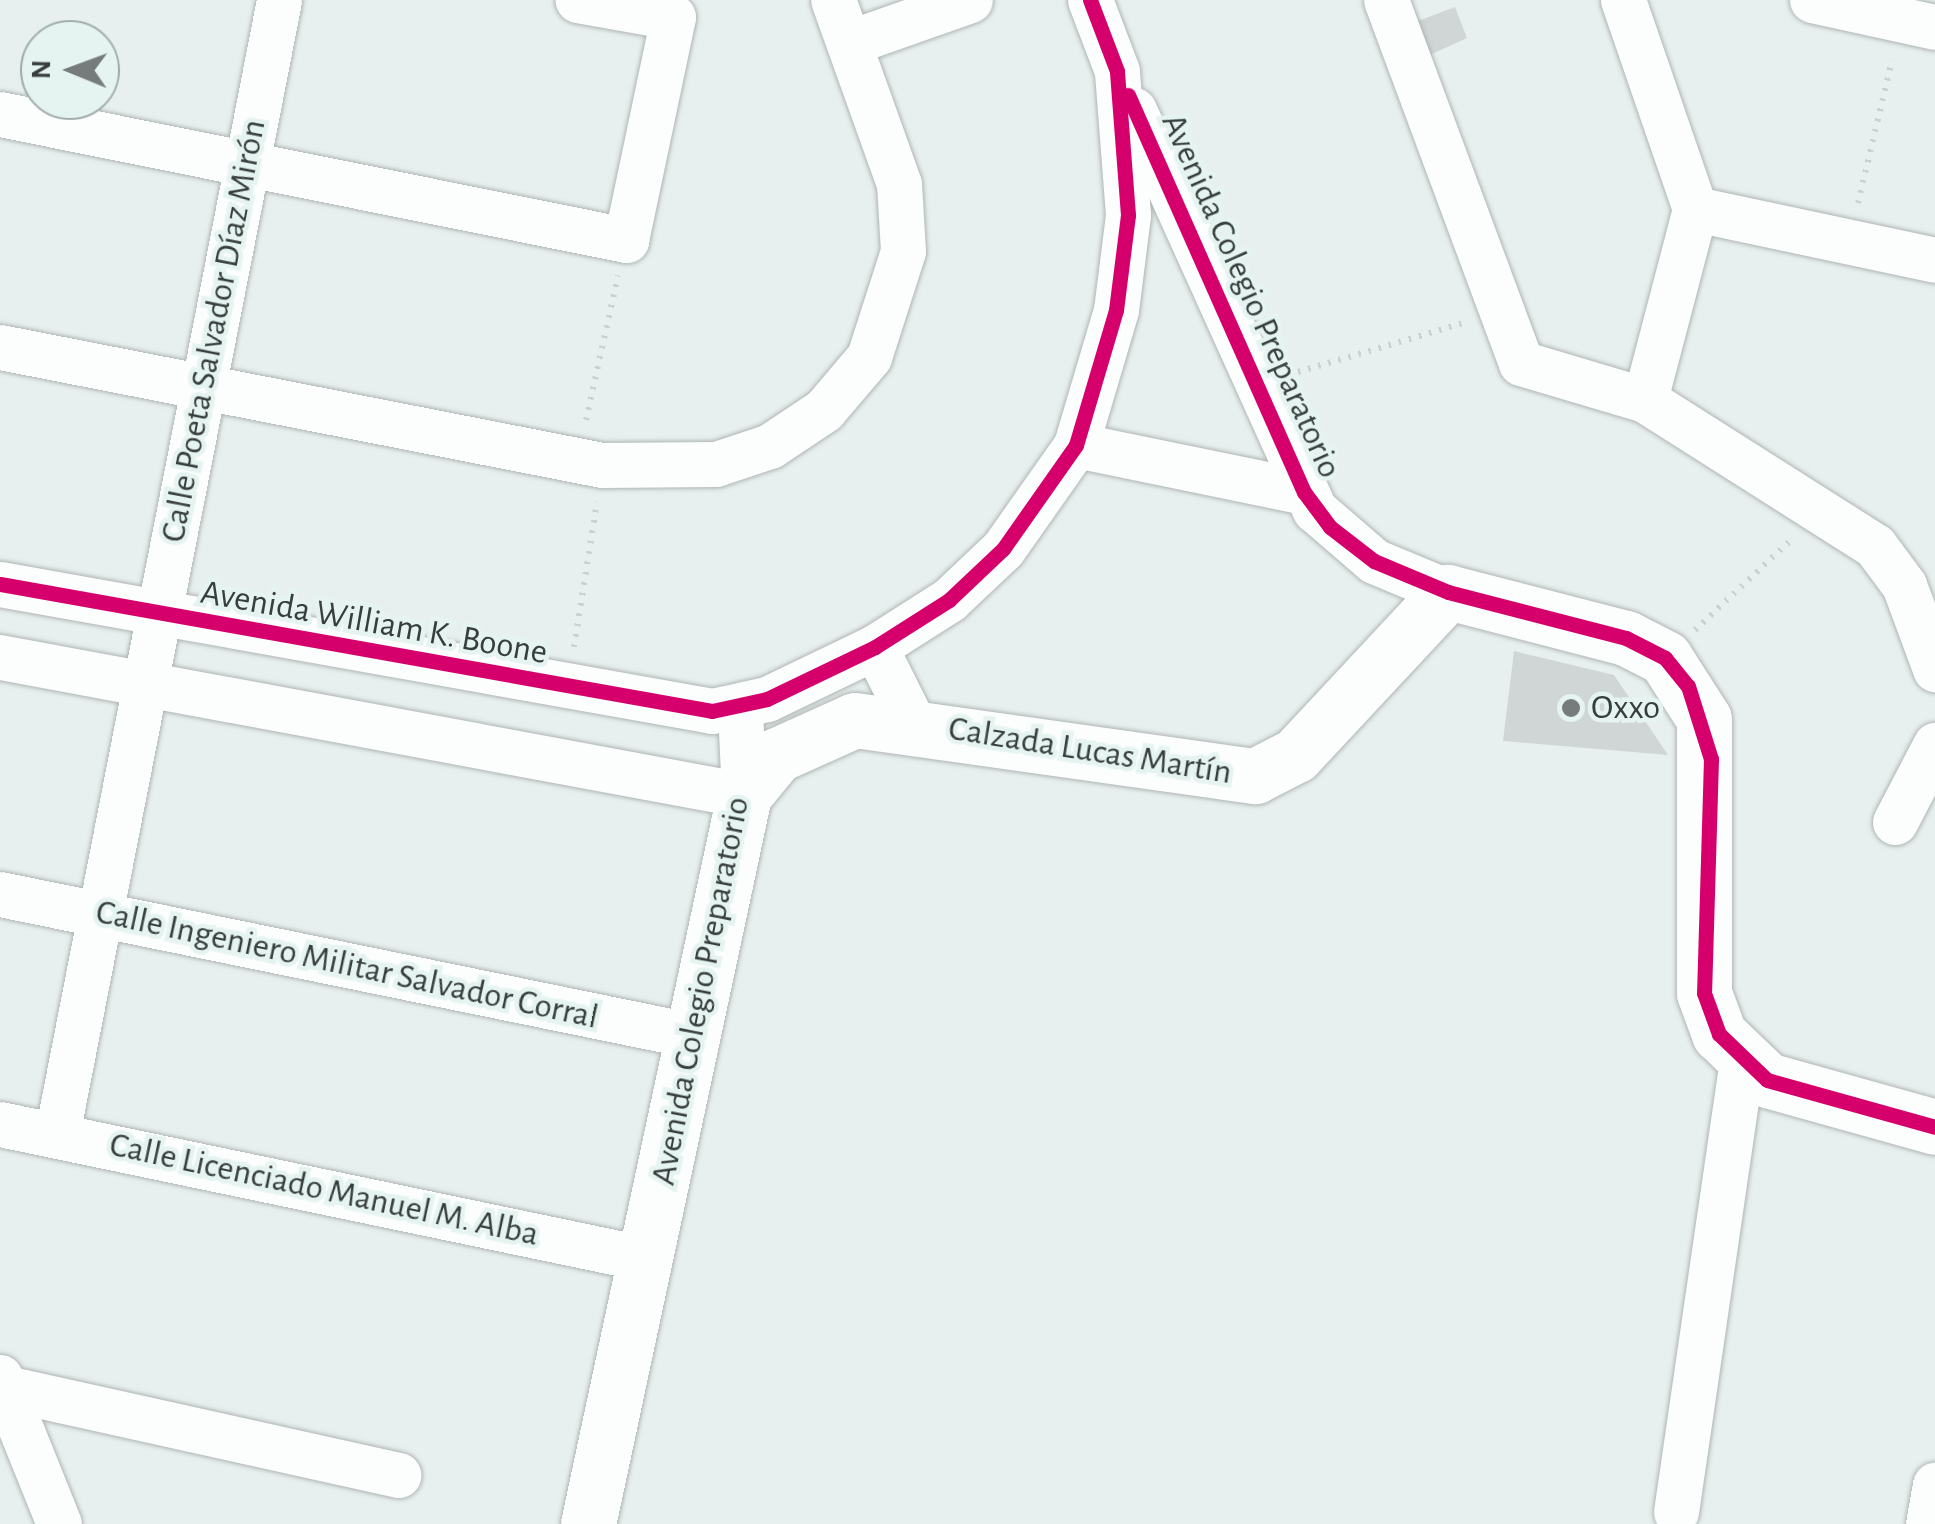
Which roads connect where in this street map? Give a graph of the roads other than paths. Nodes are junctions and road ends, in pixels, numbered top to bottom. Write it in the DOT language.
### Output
graph roads {
  1 [pos="279,0"];
  2 [pos="578,0"];
  3 [pos="833,0"];
  4 [pos="970,0"];
  5 [pos="1090,0"];
  6 [pos="1386,0"];
  7 [pos="1622,0"];
  8 [pos="1812,0"];
  9 [pos="1918,23"];
  10 [pos="851,42"];
  11 [pos="1117,72"];
  12 [pos="0,114"];
  13 [pos="248,165"];
  14 [pos="1695,209"];
  15 [pos="1935,260"];
  16 [pos="0,347"];
  17 [pos="202,389"];
  18 [pos="1645,400"];
  19 [pos="1076,445"];
  20 [pos="1304,492"];
  21 [pos="0,584"];
  22 [pos="1448,592"];
  23 [pos="158,616"];
  24 [pos="875,647"];
  25 [pos="0,658"];
  26 [pos="1935,669"];
  27 [pos="144,684"];
  28 [pos="740,709"];
  29 [pos="912,722"];
  30 [pos="1935,744"];
  31 [pos="744,795"];
  32 [pos="1895,822"];
  33 [pos="0,894"];
  34 [pos="100,914"];
  35 [pos="694,1036"];
  36 [pos="1742,1062"];
  37 [pos="0,1124"];
  38 [pos="1935,1127"];
  39 [pos="57,1134"];
  40 [pos="647,1259"];
  41 [pos="3,1382"];
  42 [pos="398,1476"];
  43 [pos="1935,1485"];
  44 [pos="1676,1512"];
  45 [pos="59,1524"];
  46 [pos="588,1524"];
  47 [pos="1928,1524"];
  1 -- 13 [label="street, Calle Poeta Salvador Díaz Mirón"];
  2 -- 13 [label="street"];
  3 -- 10 [label="street"];
  4 -- 10 [label="street"];
  5 -- 11 [label="street, Avenida Colegio Preparatorio"];
  6 -- 18 [label="street"];
  7 -- 14 [label="street"];
  8 -- 9 [label="street"];
  10 -- 17 [label="street"];
  11 -- 19 [label="street, Avenida Colegio Preparatorio"];
  11 -- 20 [label="street, Avenida Colegio Preparatorio"];
  12 -- 13 [label="street"];
  13 -- 17 [label="street, Calle Poeta Salvador Díaz Mirón"];
  14 -- 15 [label="street"];
  14 -- 18 [label="street"];
  16 -- 17 [label="street"];
  17 -- 23 [label="street, Calle Poeta Salvador Díaz Mirón"];
  18 -- 26 [label="street"];
  19 -- 20 [label="street, Avenida Colegio Preparatorio"];
  19 -- 24 [label="street, Avenida Colegio Preparatorio"];
  20 -- 22 [label="street, Avenida Colegio Preparatorio"];
  21 -- 23 [label="street, Avenida William K. Boone"];
  22 -- 29 [label="street, Calzada Lucas Martín"];
  22 -- 36 [label="street"];
  23 -- 27 [label="street, Calle Poeta Salvador Díaz Mirón"];
  23 -- 28 [label="street, Avenida William K. Boone"];
  24 -- 28 [label="street, Avenida Colegio Preparatorio"];
  24 -- 29 [label="street"];
  25 -- 27 [label="street"];
  27 -- 31 [label="street"];
  27 -- 34 [label="street, Calle Poeta Salvador Díaz Mirón"];
  28 -- 31 [label="street, Avenida Colegio Preparatorio"];
  29 -- 31 [label="street, Calzada Lucas Martín"];
  30 -- 32 [label="street"];
  31 -- 35 [label="street, Avenida Colegio Preparatorio"];
  33 -- 34 [label="street, Calle Ingeniero Militar Salvador Corral"];
  34 -- 35 [label="street, Calle Ingeniero Militar Salvador Corral"];
  34 -- 39 [label="street, Calle Poeta Salvador Díaz Mirón"];
  35 -- 40 [label="street, Avenida Colegio Preparatorio"];
  36 -- 38 [label="street"];
  36 -- 44 [label="street"];
  37 -- 39 [label="street, Calle Licenciado Manuel M. Alba"];
  39 -- 40 [label="street, Calle Licenciado Manuel M. Alba"];
  40 -- 46 [label="street, Avenida Colegio Preparatorio"];
  41 -- 42 [label="street"];
  41 -- 45 [label="street"];
  43 -- 47 [label="street"];
}
